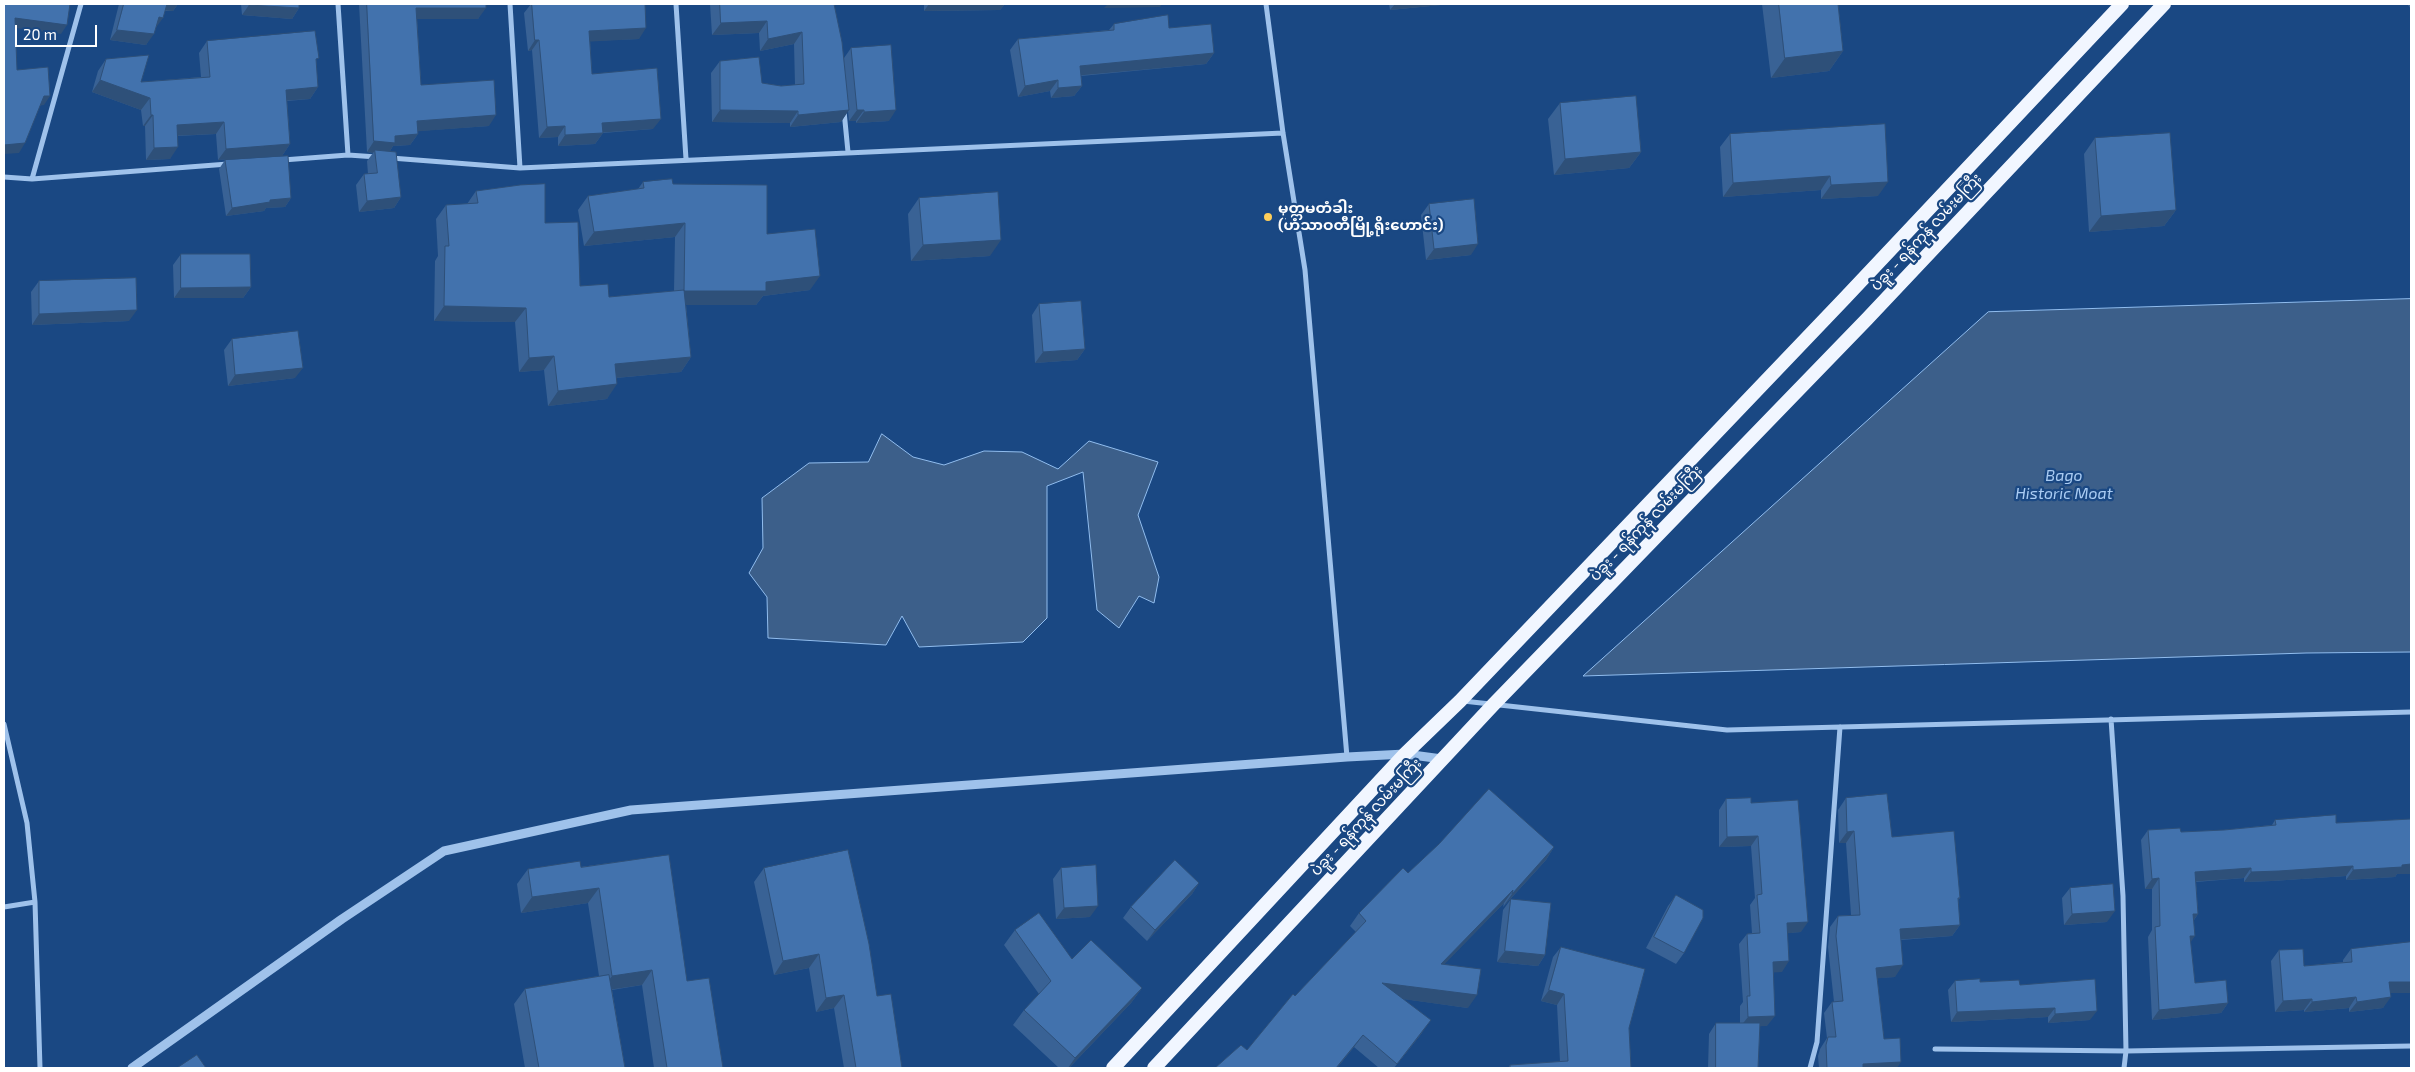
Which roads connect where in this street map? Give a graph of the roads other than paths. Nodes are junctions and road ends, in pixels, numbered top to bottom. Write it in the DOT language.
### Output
graph roads {
  1 [pos="80,4"];
  2 [pos="338,4"];
  3 [pos="510,4"];
  4 [pos="676,4"];
  5 [pos="1266,4"];
  6 [pos="2122,4"];
  7 [pos="2164,4"];
  8 [pos="843,103"];
  9 [pos="1283,133"];
  10 [pos="848,152"];
  11 [pos="348,155"];
  12 [pos="686,159"];
  13 [pos="279,160"];
  14 [pos="239,163"];
  15 [pos="520,168"];
  16 [pos="4,177"];
  17 [pos="32,179"];
  18 [pos="1460,701"];
  19 [pos="1493,705"];
  20 [pos="2411,712"];
  21 [pos="2111,719"];
  22 [pos="4,724"];
  23 [pos="1840,728"];
  24 [pos="1405,754"];
  25 [pos="1347,757"];
  26 [pos="1442,759"];
  27 [pos="35,902"];
  28 [pos="4,907"];
  29 [pos="2411,1046"];
  30 [pos="1935,1049"];
  31 [pos="2126,1051"];
  32 [pos="40,1068"];
  33 [pos="132,1068"];
  34 [pos="1113,1068"];
  35 [pos="1154,1068"];
  36 [pos="1810,1068"];
  37 [pos="2124,1068"];
  1 -- 17 [label="street"];
  2 -- 11 [label="street"];
  3 -- 15 [label="street"];
  4 -- 12 [label="street"];
  5 -- 9 [label="street"];
  6 -- 18 [label="highway, ပဲခူး - ရန်ကုန် လမ်းမကြီး"];
  7 -- 19 [label="highway, ပဲခူး - ရန်ကုန် လမ်းမကြီး"];
  8 -- 10 [label="street"];
  9 -- 10 [label="street"];
  9 -- 25 [label="street"];
  10 -- 12 [label="street"];
  11 -- 13 [label="street"];
  11 -- 15 [label="street"];
  12 -- 15 [label="street"];
  14 -- 17 [label="street"];
  16 -- 17 [label="street"];
  18 -- 19 [label="street"];
  18 -- 24 [label="highway, ပဲခူး - ရန်ကုန် လမ်းမကြီး"];
  19 -- 23 [label="street"];
  19 -- 26 [label="highway, ပဲခူး - ရန်ကုန် လမ်းမကြီး"];
  20 -- 21 [label="street"];
  21 -- 23 [label="street"];
  21 -- 31 [label="street"];
  22 -- 27 [label="street"];
  23 -- 36 [label="street"];
  24 -- 25 [label="street"];
  24 -- 26 [label="street"];
  24 -- 34 [label="highway, ပဲခူး - ရန်ကုန် လမ်းမကြီး"];
  25 -- 33 [label="street"];
  26 -- 35 [label="highway, ပဲခူး - ရန်ကုန် လမ်းမကြီး"];
  27 -- 28 [label="street"];
  27 -- 32 [label="street"];
  29 -- 31 [label="street"];
  30 -- 31 [label="street"];
  31 -- 37 [label="street"];
}
